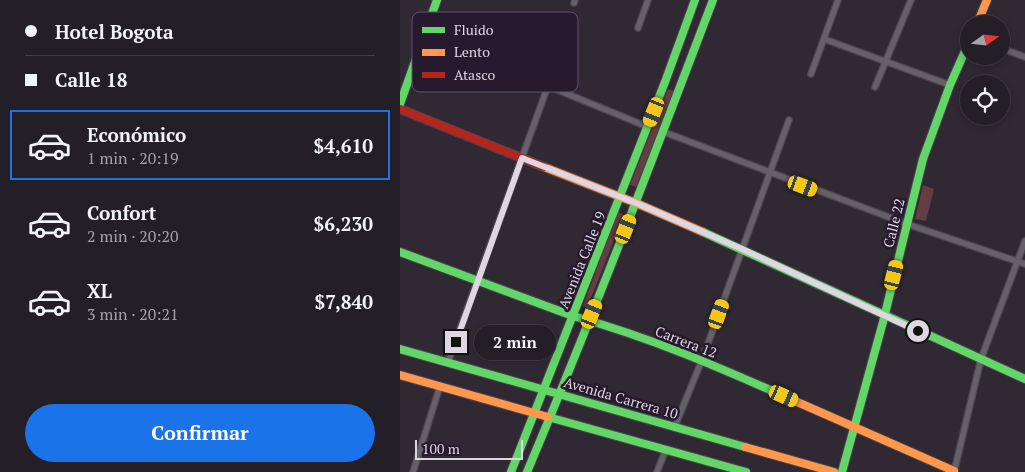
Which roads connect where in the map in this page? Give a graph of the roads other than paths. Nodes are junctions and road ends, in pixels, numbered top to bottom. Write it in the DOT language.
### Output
graph roads {
  1 [pos="436,0"];
  2 [pos="648,0"];
  3 [pos="695,0"];
  4 [pos="713,0"];
  5 [pos="838,0"];
  6 [pos="911,0"];
  7 [pos="987,0"];
  8 [pos="432,12"];
  9 [pos="981,15"];
  10 [pos="638,28"];
  11 [pos="824,39"];
  12 [pos="1010,51"];
  13 [pos="1025,56"];
  14 [pos="886,61"];
  15 [pos="960,62"];
  16 [pos="412,69"];
  17 [pos="811,74"];
  18 [pos="950,85"];
  19 [pos="875,87"];
  20 [pos="546,92"];
  21 [pos="563,92"];
  22 [pos="400,104"];
  23 [pos="400,109"];
  24 [pos="789,120"];
  25 [pos="648,127"];
  26 [pos="664,132"];
  27 [pos="522,158"];
  28 [pos="770,173"];
  29 [pos="620,196"];
  30 [pos="636,203"];
  31 [pos="907,224"];
  32 [pos="1025,241"];
  33 [pos="742,249"];
  34 [pos="400,252"];
  35 [pos="1017,262"];
  36 [pos="1025,264"];
  37 [pos="478,281"];
  38 [pos="884,315"];
  39 [pos="573,316"];
  40 [pos="590,320"];
  41 [pos="400,349"];
  42 [pos="981,359"];
  43 [pos="702,360"];
  44 [pos="448,362"];
  45 [pos="400,375"];
  46 [pos="1025,379"];
  47 [pos="440,386"];
  48 [pos="544,389"];
  49 [pos="560,394"];
  50 [pos="535,413"];
  51 [pos="550,417"];
  52 [pos="675,426"];
  53 [pos="855,427"];
  54 [pos="666,449"];
  55 [pos="741,471"];
  56 [pos="413,472"];
  57 [pos="511,472"];
  58 [pos="527,472"];
  59 [pos="657,472"];
  60 [pos="834,472"];
  61 [pos="842,472"];
  62 [pos="955,472"];
  1 -- 8 [label="main road"];
  2 -- 10 [label="street"];
  3 -- 25 [label="main road, Avenida Calle 19"];
  4 -- 26 [label="main road, Avenida Calle 19"];
  5 -- 11 [label="street"];
  6 -- 14 [label="street"];
  7 -- 9 [label="main road"];
  11 -- 14 [label="street"];
  11 -- 17 [label="street"];
  12 -- 13 [label="street"];
  14 -- 18 [label="street"];
  14 -- 19 [label="street"];
  15 -- 18 [label="main road, Calle 22"];
  16 -- 22 [label="main road"];
  18 -- 31 [label="main road, Calle 22"];
  20 -- 27 [label="street"];
  21 -- 25 [label="street"];
  23 -- 27 [label="main road"];
  24 -- 28 [label="street"];
  25 -- 29 [label="main road, Avenida Calle 19"];
  26 -- 28 [label="street"];
  26 -- 30 [label="main road, Avenida Calle 19"];
  27 -- 29 [label="main road"];
  27 -- 37 [label="street"];
  28 -- 31 [label="street"];
  28 -- 33 [label="street"];
  29 -- 30 [label="main road"];
  29 -- 39 [label="main road, Avenida Calle 19"];
  30 -- 33 [label="main road"];
  30 -- 40 [label="main road, Avenida Calle 19"];
  31 -- 35 [label="street"];
  31 -- 38 [label="main road, Calle 22"];
  32 -- 35 [label="street"];
  33 -- 38 [label="main road"];
  33 -- 43 [label="street"];
  34 -- 37 [label="main road, Carrera 12"];
  35 -- 36 [label="street"];
  35 -- 42 [label="street"];
  37 -- 39 [label="main road, Carrera 12"];
  37 -- 44 [label="street"];
  38 -- 42 [label="main road"];
  38 -- 53 [label="main road, Calle 22"];
  39 -- 40 [label="main road, Carrera 12"];
  39 -- 48 [label="main road, Avenida Calle 19"];
  40 -- 43 [label="main road, Carrera 12"];
  40 -- 49 [label="main road, Avenida Calle 19"];
  41 -- 44 [label="main road, Avenida Carrera 10"];
  42 -- 46 [label="main road"];
  42 -- 62 [label="street"];
  43 -- 52 [label="street"];
  43 -- 53 [label="main road, Carrera 12"];
  44 -- 48 [label="main road, Avenida Carrera 10"];
  45 -- 47 [label="main road"];
  47 -- 50 [label="main road"];
  47 -- 56 [label="street"];
  48 -- 49 [label="main road, Avenida Carrera 10"];
  48 -- 50 [label="main road, Avenida Calle 19"];
  49 -- 51 [label="main road, Avenida Calle 19"];
  49 -- 52 [label="main road, Avenida Carrera 10"];
  50 -- 51 [label="main road"];
  50 -- 57 [label="main road, Avenida Calle 19"];
  51 -- 54 [label="main road"];
  51 -- 58 [label="main road, Avenida Calle 19"];
  52 -- 60 [label="main road, Avenida Carrera 10"];
  53 -- 61 [label="main road, Calle 22"];
  53 -- 62 [label="main road, Carrera 12"];
  54 -- 55 [label="main road"];
  54 -- 59 [label="street"];
}
